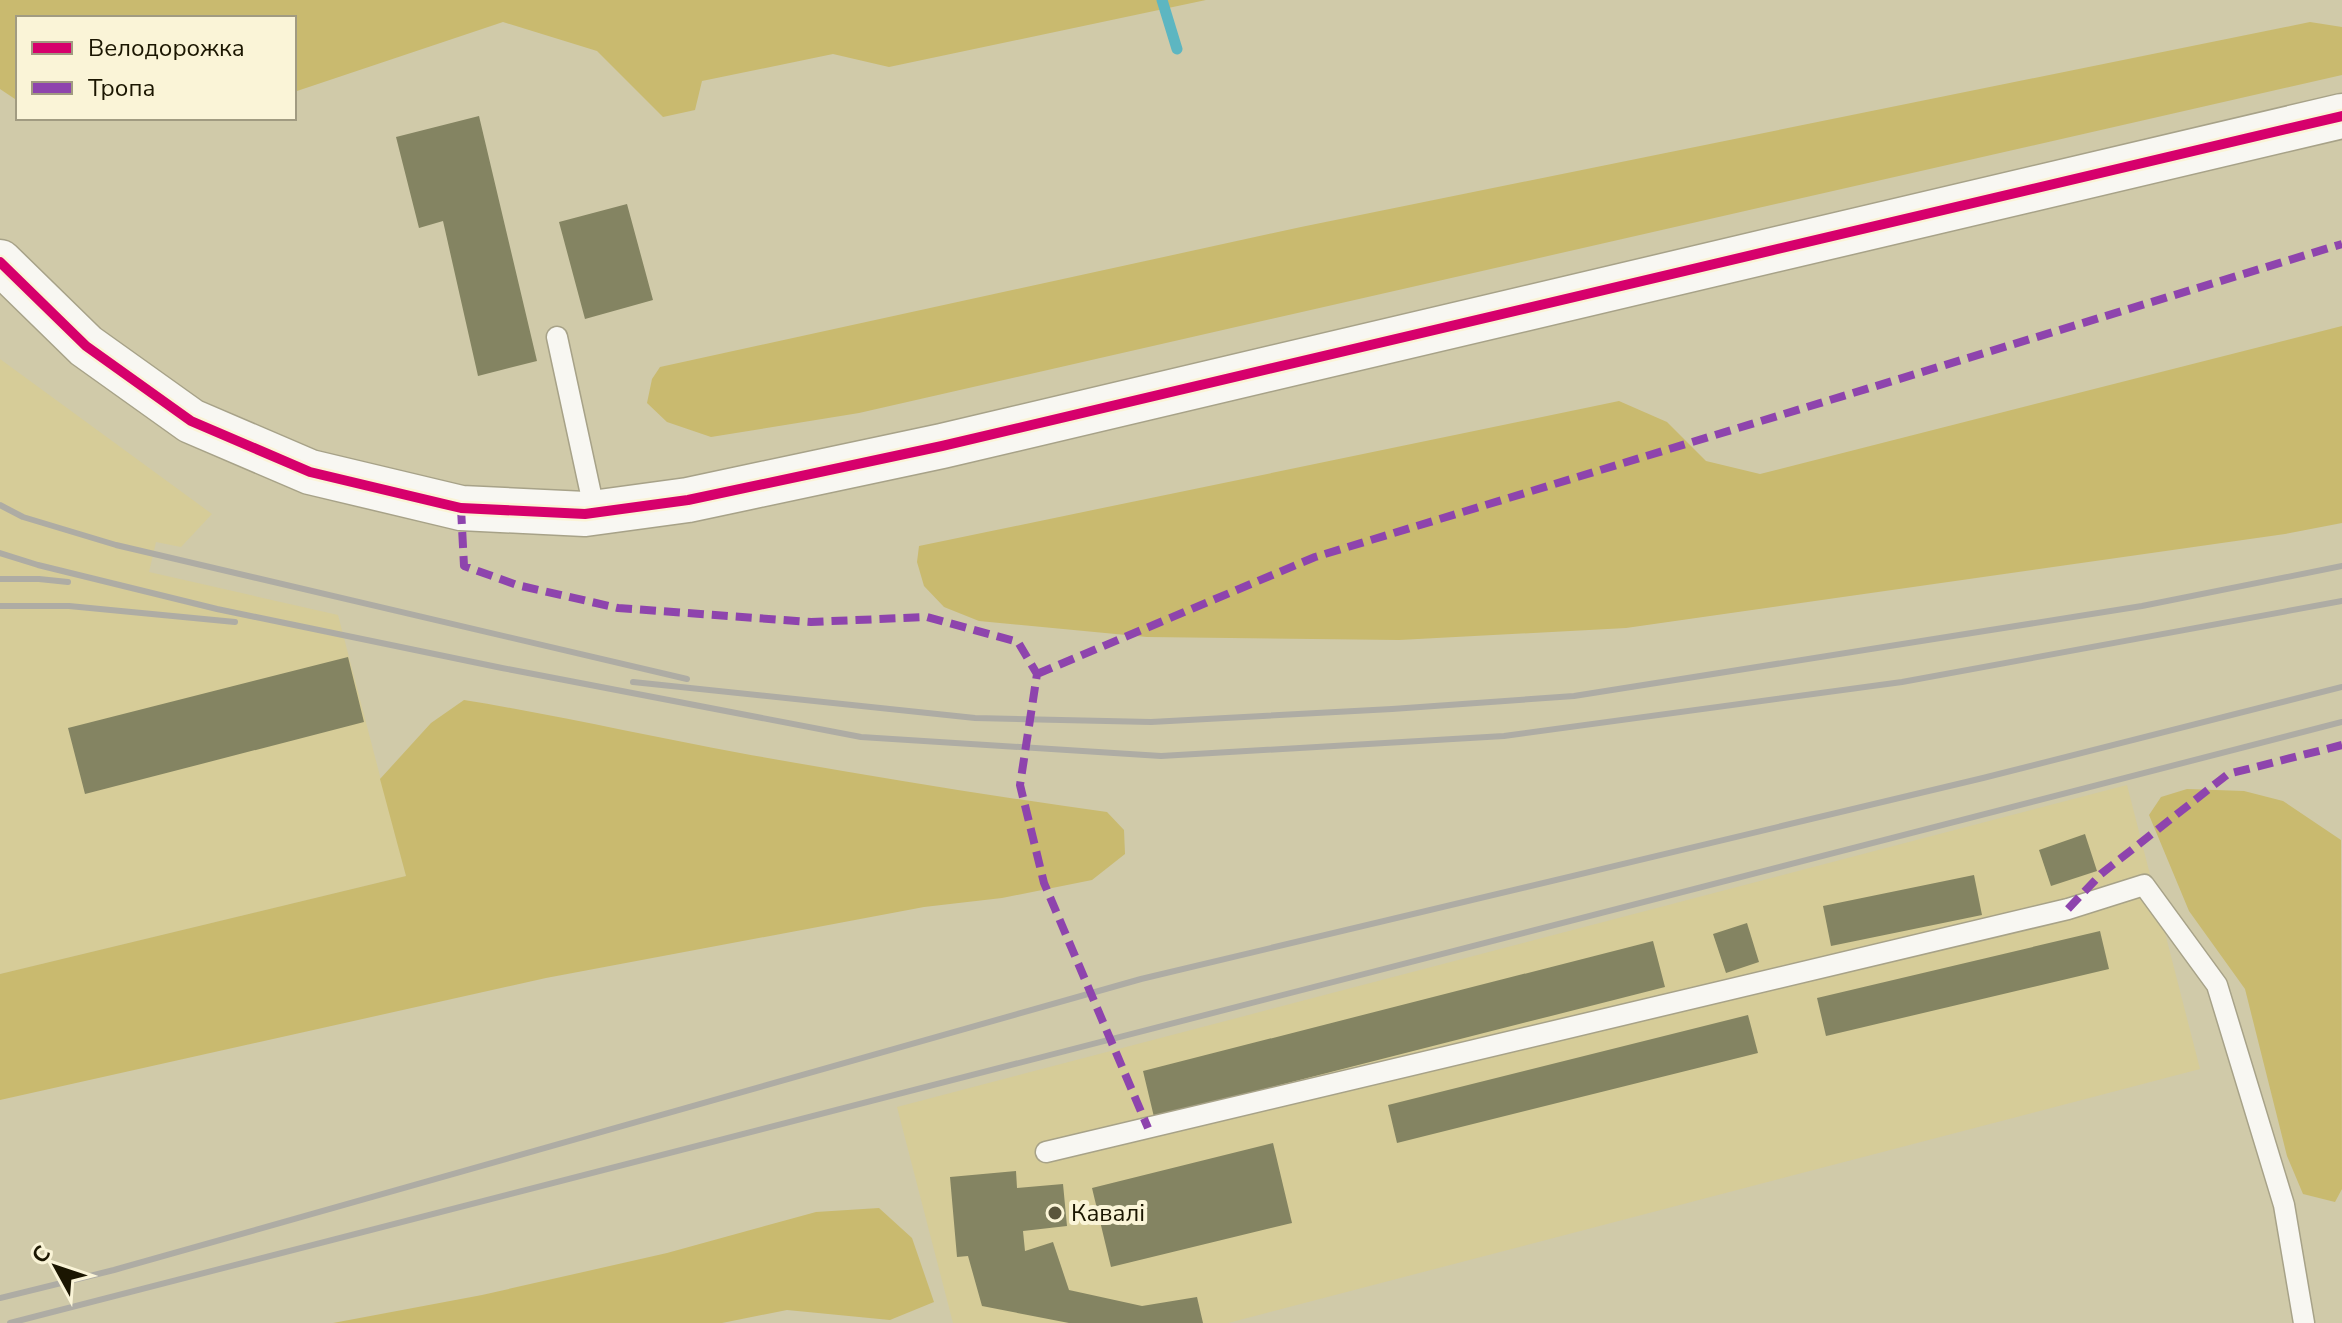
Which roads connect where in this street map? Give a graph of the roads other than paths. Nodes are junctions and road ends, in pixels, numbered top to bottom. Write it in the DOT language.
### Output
graph roads {
  1 [pos="2342,116"];
  2 [pos="0,262"];
  3 [pos="557,337"];
  4 [pos="595,513"];
  5 [pos="1046,1152"];
  6 [pos="2304,1323"];
  1 -- 4 [label="street"];
  2 -- 4 [label="street"];
  3 -- 4 [label="lane"];
  5 -- 6 [label="lane"];
}
